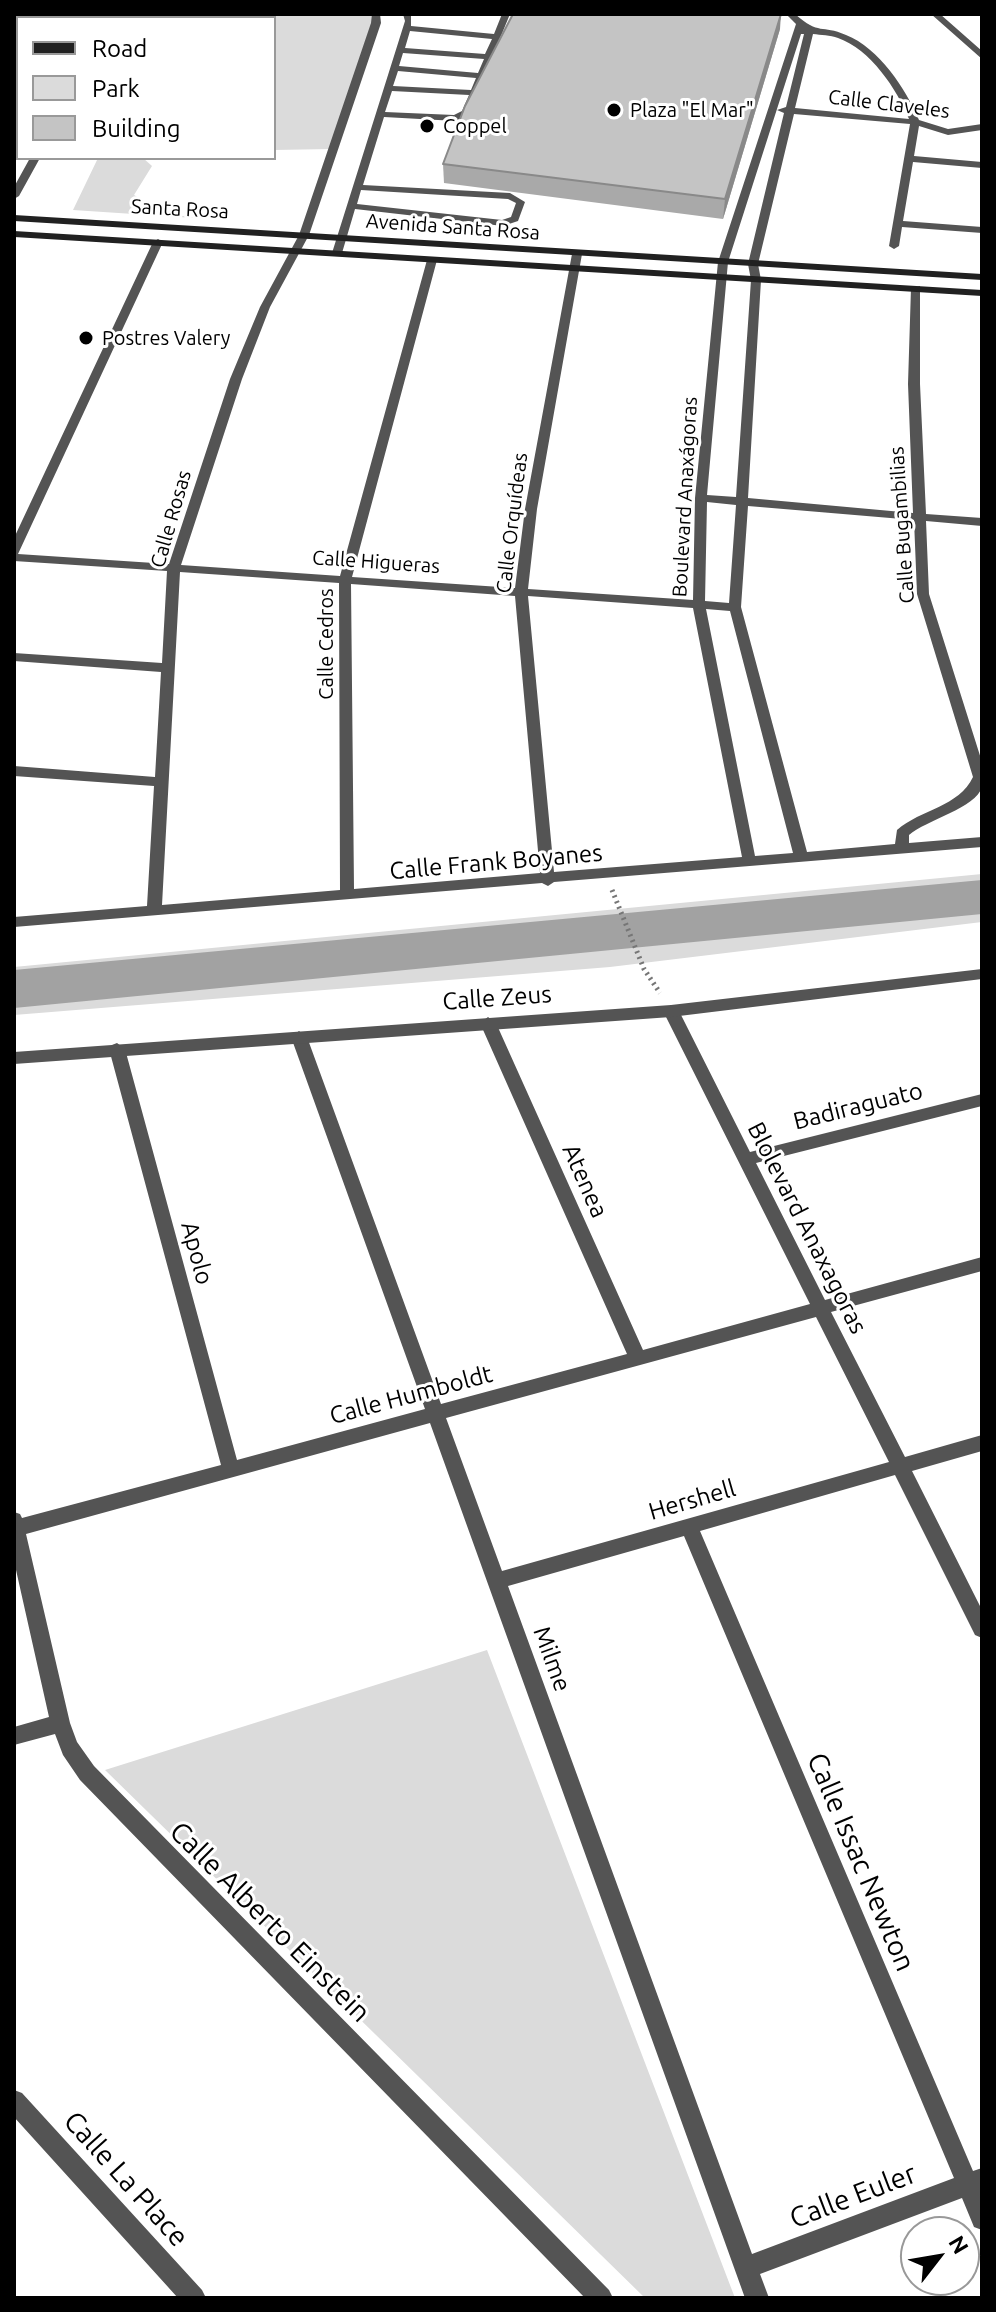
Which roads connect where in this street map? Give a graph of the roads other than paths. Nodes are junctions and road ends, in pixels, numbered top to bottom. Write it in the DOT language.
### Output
graph roads {
  1 [pos="376,14"];
  2 [pos="407,14"];
  3 [pos="506,14"];
  4 [pos="790,14"];
  5 [pos="935,14"];
  6 [pos="797,27"];
  7 [pos="407,28"];
  8 [pos="809,31"];
  9 [pos="496,37"];
  10 [pos="400,50"];
  11 [pos="982,56"];
  12 [pos="488,57"];
  13 [pos="394,68"];
  14 [pos="481,76"];
  15 [pos="388,88"];
  16 [pos="474,93"];
  17 [pos="772,109"];
  18 [pos="792,111"];
  19 [pos="380,114"];
  20 [pos="915,122"];
  21 [pos="982,127"];
  22 [pos="910,159"];
  23 [pos="34,160"];
  24 [pos="982,165"];
  25 [pos="358,187"];
  26 [pos="14,196"];
  27 [pos="353,206"];
  28 [pos="14,218"];
  29 [pos="897,224"];
  30 [pos="982,230"];
  31 [pos="14,234"];
  32 [pos="304,235"];
  33 [pos="343,238"];
  34 [pos="158,242"];
  35 [pos="894,246"];
  36 [pos="294,251"];
  37 [pos="337,253"];
  38 [pos="577,254"];
  39 [pos="432,260"];
  40 [pos="723,262"];
  41 [pos="753,264"];
  42 [pos="573,268"];
  43 [pos="721,277"];
  44 [pos="982,277"];
  45 [pos="756,280"];
  46 [pos="916,288"];
  47 [pos="982,293"];
  48 [pos="701,498"];
  49 [pos="739,501"];
  50 [pos="919,517"];
  51 [pos="982,522"];
  52 [pos="14,554"];
  53 [pos="174,566"];
  54 [pos="345,580"];
  55 [pos="521,593"];
  56 [pos="699,604"];
  57 [pos="735,607"];
  58 [pos="14,657"];
  59 [pos="168,668"];
  60 [pos="14,771"];
  61 [pos="161,782"];
  62 [pos="982,842"];
  63 [pos="902,850"];
  64 [pos="801,856"];
  65 [pos="749,859"];
  66 [pos="548,881"];
  67 [pos="347,896"];
  68 [pos="154,911"];
  69 [pos="14,922"];
  70 [pos="982,974"];
  71 [pos="671,1011"];
  72 [pos="488,1023"];
  73 [pos="299,1037"];
  74 [pos="117,1049"];
  75 [pos="14,1058"];
  76 [pos="982,1100"];
  77 [pos="746,1159"];
  78 [pos="982,1264"];
  79 [pos="820,1308"];
  80 [pos="638,1358"];
  81 [pos="435,1413"];
  82 [pos="982,1443"];
  83 [pos="900,1467"];
  84 [pos="231,1470"];
  85 [pos="15,1526"];
  86 [pos="689,1526"];
  87 [pos="496,1581"];
  88 [pos="982,1629"];
  89 [pos="60,1723"];
  90 [pos="14,1736"];
  91 [pos="14,2101"];
  92 [pos="975,2182"];
  93 [pos="982,2219"];
  94 [pos="746,2268"];
  95 [pos="194,2298"];
  96 [pos="601,2298"];
  97 [pos="757,2298"];
  1 -- 32 [label="street"];
  2 -- 7 [label="lane"];
  3 -- 9 [label="lane"];
  4 -- 6 [label="street"];
  5 -- 11 [label="street"];
  6 -- 8 [label="street"];
  6 -- 17 [label="street"];
  7 -- 9 [label="lane"];
  7 -- 10 [label="lane"];
  8 -- 18 [label="street"];
  8 -- 20 [label="street"];
  9 -- 12 [label="lane"];
  10 -- 12 [label="lane"];
  10 -- 13 [label="lane"];
  12 -- 14 [label="lane"];
  13 -- 14 [label="lane"];
  13 -- 15 [label="lane"];
  14 -- 16 [label="lane"];
  15 -- 16 [label="lane"];
  15 -- 19 [label="lane"];
  16 -- 19 [label="lane"];
  17 -- 18 [label="street, Calle Claveles"];
  17 -- 40 [label="street"];
  18 -- 20 [label="street, Calle Claveles"];
  18 -- 41 [label="street"];
  19 -- 25 [label="lane"];
  20 -- 21 [label="street, Calle Claveles"];
  20 -- 22 [label="street"];
  22 -- 24 [label="street"];
  22 -- 29 [label="street"];
  23 -- 26 [label="street"];
  25 -- 27 [label="lane"];
  25 -- 27 [label="lane"];
  27 -- 33 [label="lane"];
  28 -- 32 [label="main road, Santa Rosa"];
  29 -- 30 [label="street"];
  29 -- 35 [label="street"];
  31 -- 34 [label="main road, Avenida Santa Rosa"];
  32 -- 33 [label="main road, Santa Rosa"];
  32 -- 36 [label="street"];
  33 -- 37 [label="lane, Avenida Santa Rosa"];
  33 -- 38 [label="main road, Avenida Santa Rosa"];
  34 -- 36 [label="main road, Avenida Santa Rosa"];
  34 -- 52 [label="street"];
  36 -- 37 [label="main road, Avenida Santa Rosa"];
  36 -- 53 [label="street, Calle Rosas"];
  37 -- 39 [label="main road, Avenida Santa Rosa"];
  38 -- 40 [label="main road, Avenida Santa Rosa"];
  38 -- 42 [label="street"];
  39 -- 42 [label="main road, Avenida Santa Rosa"];
  39 -- 54 [label="street, Calle Cedros"];
  40 -- 41 [label="main road, Avenida Santa Rosa"];
  40 -- 43 [label="street"];
  41 -- 44 [label="main road, Avenida Santa Rosa"];
  41 -- 45 [label="street"];
  42 -- 43 [label="main road, Avenida Santa Rosa"];
  42 -- 55 [label="street, Calle Orquídeas"];
  43 -- 45 [label="main road, Avenida Santa Rosa"];
  43 -- 48 [label="street, Boulevard Anaxágoras"];
  45 -- 46 [label="main road, Avenida Santa Rosa"];
  45 -- 49 [label="street"];
  46 -- 47 [label="main road, Avenida Santa Rosa"];
  46 -- 50 [label="street, Calle Bugambilias"];
  48 -- 49 [label="street"];
  48 -- 56 [label="street, Boulevard Anaxágoras"];
  49 -- 50 [label="street"];
  49 -- 57 [label="street"];
  50 -- 51 [label="street"];
  50 -- 63 [label="street, Calle Bugambilias"];
  52 -- 53 [label="street, Calle Higueras"];
  53 -- 54 [label="street, Calle Higueras"];
  53 -- 59 [label="street, Calle Rosas"];
  54 -- 55 [label="street, Calle Higueras"];
  54 -- 67 [label="street, Calle Cedros"];
  55 -- 56 [label="street, Calle Higueras"];
  55 -- 66 [label="street, Calle Orquídeas"];
  56 -- 57 [label="street, Calle Higueras"];
  56 -- 65 [label="street, Boulevard Anaxágoras"];
  57 -- 64 [label="street"];
  58 -- 59 [label="street"];
  59 -- 61 [label="street, Calle Rosas"];
  60 -- 61 [label="street"];
  61 -- 68 [label="street, Calle Rosas"];
  62 -- 63 [label="street, Calle Frank Boyanes"];
  63 -- 64 [label="street, Calle Frank Boyanes"];
  64 -- 65 [label="street, Calle Frank Boyanes"];
  65 -- 66 [label="street, Calle Frank Boyanes"];
  66 -- 67 [label="street, Calle Frank Boyanes"];
  67 -- 68 [label="street, Calle Frank Boyanes"];
  68 -- 69 [label="street, Calle Frank Boyanes"];
  70 -- 71 [label="street, Calle Zeus"];
  71 -- 72 [label="street, Calle Zeus"];
  71 -- 77 [label="street, Blolevard Anaxagoras"];
  72 -- 73 [label="street, Calle Zeus"];
  72 -- 80 [label="street, Atenea"];
  73 -- 74 [label="street, Calle Zeus"];
  73 -- 81 [label="street, Milme"];
  74 -- 75 [label="street, Calle Zeus"];
  74 -- 84 [label="street, Apolo"];
  76 -- 77 [label="street, Badiraguato"];
  77 -- 79 [label="street, Blolevard Anaxagoras"];
  78 -- 79 [label="street, Calle Humboldt"];
  79 -- 80 [label="street, Calle Humboldt"];
  79 -- 83 [label="street, Blolevard Anaxagoras"];
  80 -- 81 [label="street, Calle Humboldt"];
  81 -- 84 [label="street, Calle Humboldt"];
  81 -- 87 [label="street, Milme"];
  82 -- 83 [label="street, Hershell"];
  83 -- 86 [label="street, Hershell"];
  83 -- 88 [label="street, Blolevard Anaxagoras"];
  84 -- 85 [label="street, Calle Humboldt"];
  85 -- 89 [label="street, Calle Alberto Einstein"];
  86 -- 87 [label="street, Hershell"];
  86 -- 92 [label="street, Calle Issac Newton"];
  87 -- 94 [label="street, Milme"];
  89 -- 90 [label="street"];
  89 -- 96 [label="street, Calle Alberto Einstein"];
  91 -- 95 [label="street, Calle La Place"];
  92 -- 93 [label="street, Calle Issac Newton"];
  92 -- 94 [label="street, Calle Euler"];
  94 -- 97 [label="street, Milme"];
}
